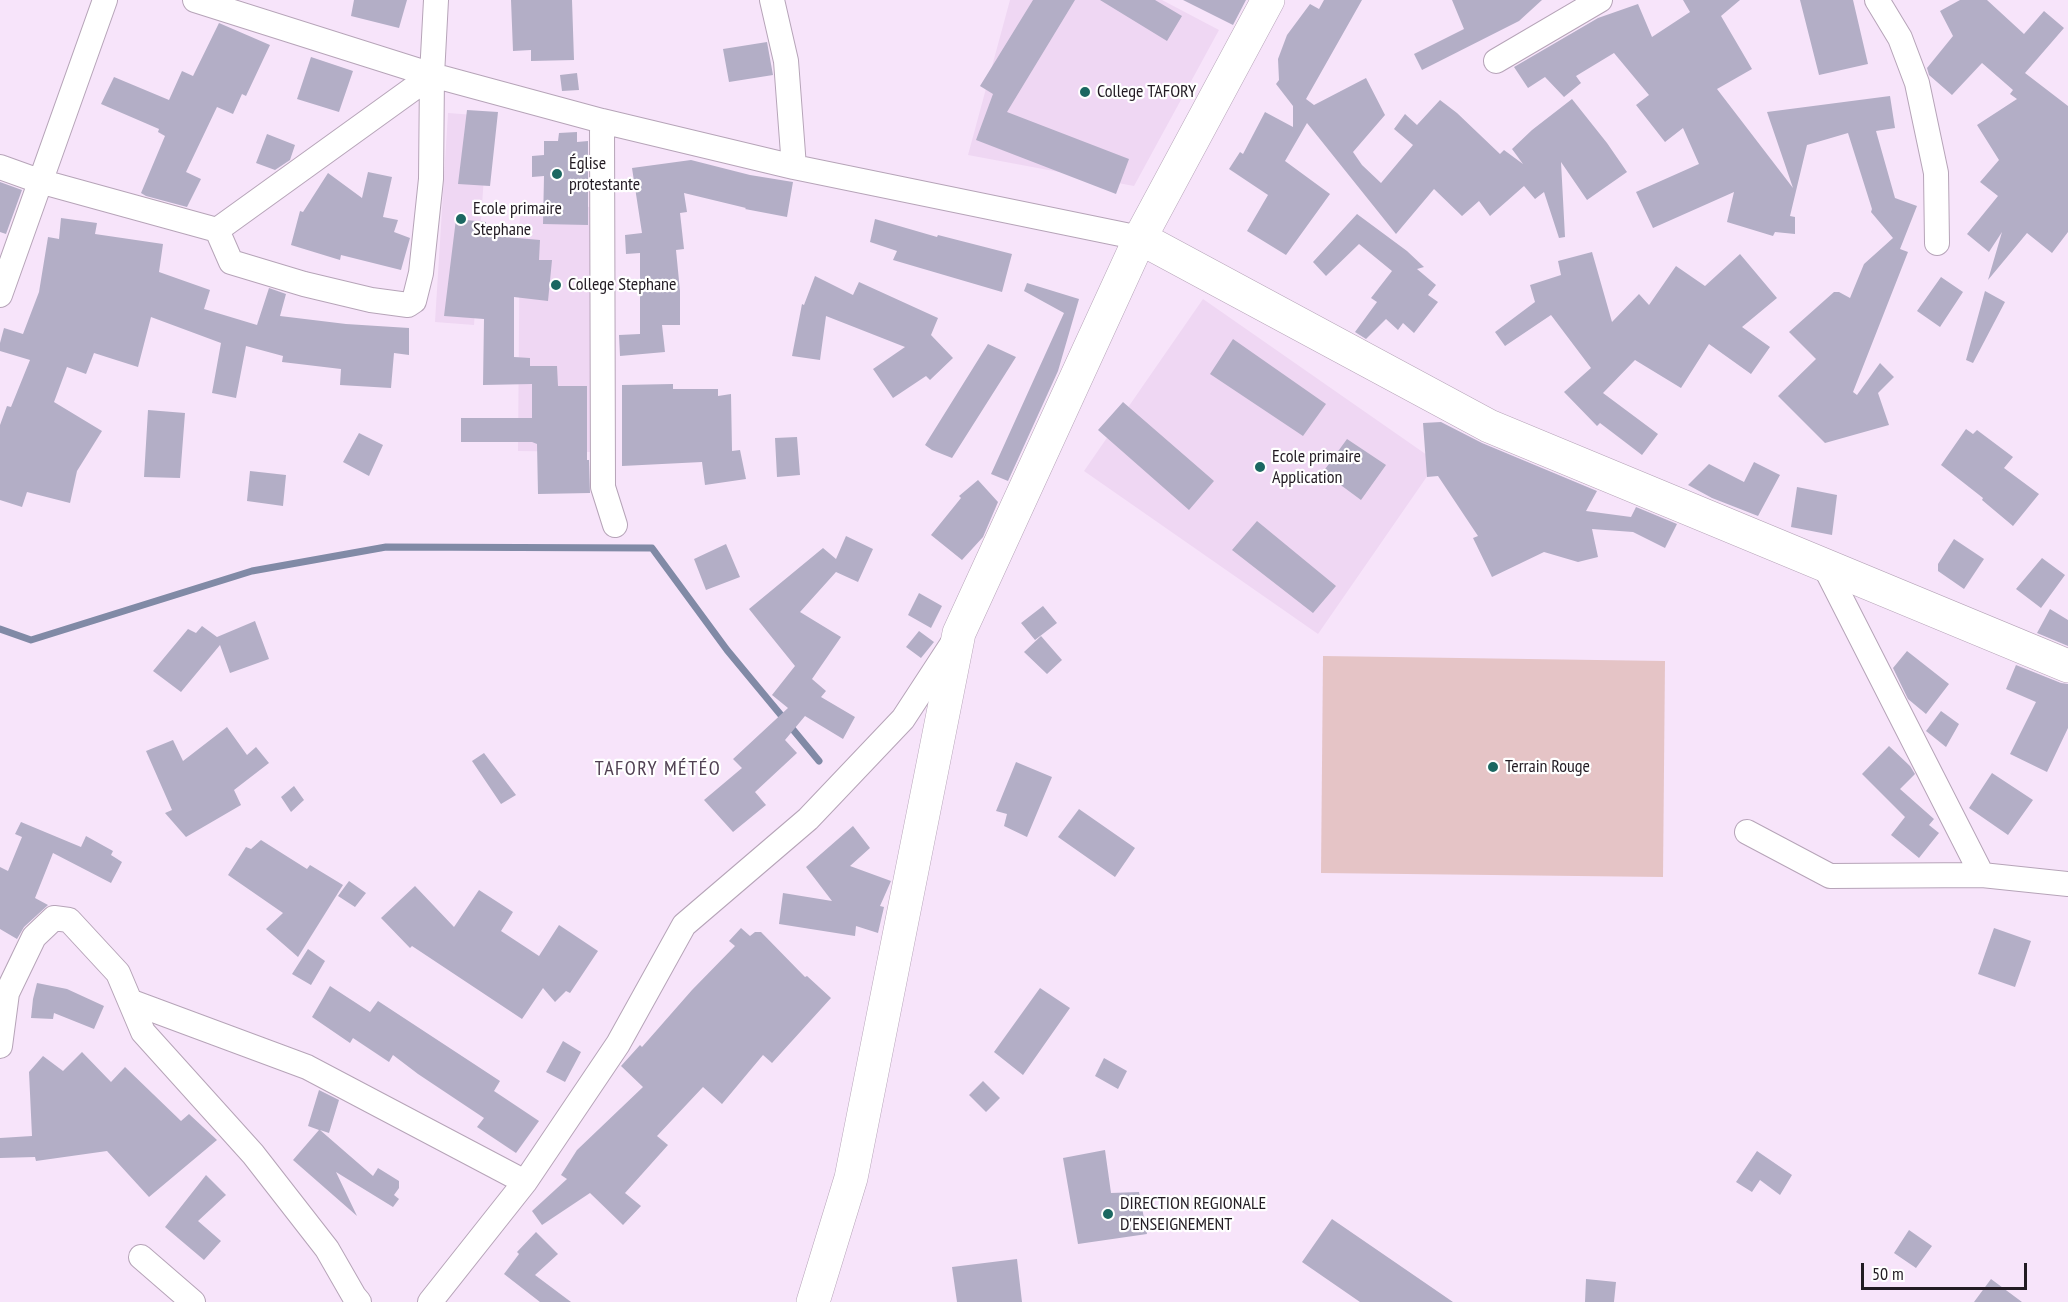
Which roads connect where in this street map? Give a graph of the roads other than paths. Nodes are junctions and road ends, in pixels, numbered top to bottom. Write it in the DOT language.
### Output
graph roads {
  1 [pos="105,0"];
  2 [pos="195,0"];
  3 [pos="436,0"];
  4 [pos="772,0"];
  5 [pos="1268,0"];
  6 [pos="1600,0"];
  7 [pos="1877,0"];
  8 [pos="1496,61"];
  9 [pos="432,75"];
  10 [pos="602,121"];
  11 [pos="0,167"];
  12 [pos="794,167"];
  13 [pos="39,181"];
  14 [pos="217,230"];
  15 [pos="1140,238"];
  16 [pos="1937,243"];
  17 [pos="0,295"];
  18 [pos="615,525"];
  19 [pos="1824,565"];
  20 [pos="959,633"];
  21 [pos="2068,666"];
  22 [pos="1748,832"];
  23 [pos="1982,875"];
  24 [pos="2068,885"];
  25 [pos="132,1002"];
  26 [pos="0,1046"];
  27 [pos="525,1182"];
  28 [pos="141,1257"];
  29 [pos="193,1302"];
  30 [pos="359,1302"];
  31 [pos="430,1302"];
  32 [pos="813,1302"];
  1 -- 13 [label="street"];
  2 -- 9 [label="street"];
  3 -- 9 [label="street"];
  4 -- 12 [label="street"];
  5 -- 15 [label="street"];
  6 -- 8 [label="street"];
  7 -- 16 [label="street"];
  9 -- 10 [label="street"];
  9 -- 14 [label="street"];
  9 -- 14 [label="street"];
  10 -- 12 [label="street"];
  10 -- 18 [label="street"];
  11 -- 13 [label="street"];
  12 -- 15 [label="street"];
  13 -- 14 [label="street"];
  13 -- 17 [label="street"];
  15 -- 19 [label="street"];
  15 -- 20 [label="street"];
  19 -- 21 [label="street"];
  19 -- 23 [label="street"];
  20 -- 27 [label="street"];
  20 -- 32 [label="street"];
  22 -- 23 [label="street"];
  23 -- 24 [label="street"];
  25 -- 26 [label="street"];
  25 -- 27 [label="street"];
  25 -- 30 [label="street"];
  27 -- 31 [label="street"];
  28 -- 29 [label="street"];
}
